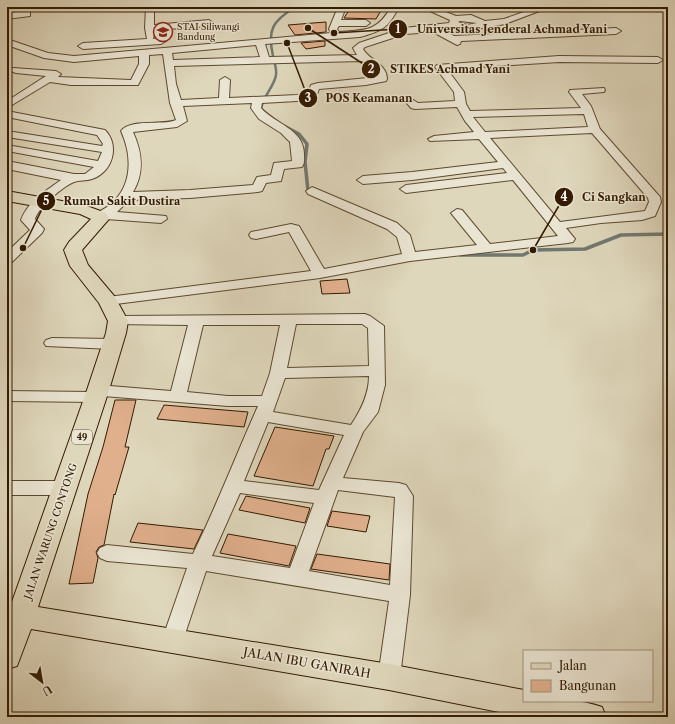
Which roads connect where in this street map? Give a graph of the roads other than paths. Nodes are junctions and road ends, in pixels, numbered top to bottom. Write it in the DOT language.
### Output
graph roads {
  1 [pos="150,7"];
  2 [pos="342,7"];
  3 [pos="395,7"];
  4 [pos="425,7"];
  5 [pos="546,7"];
  6 [pos="27,14"];
  7 [pos="7,16"];
  8 [pos="456,22"];
  9 [pos="209,23"];
  10 [pos="335,23"];
  11 [pos="386,24"];
  12 [pos="149,28"];
  13 [pos="616,31"];
  14 [pos="224,36"];
  15 [pos="337,36"];
  16 [pos="7,42"];
  17 [pos="150,42"];
  18 [pos="277,42"];
  19 [pos="262,43"];
  20 [pos="323,45"];
  21 [pos="170,51"];
  22 [pos="146,53"];
  23 [pos="301,56"];
  24 [pos="363,57"];
  25 [pos="80,59"];
  26 [pos="658,60"];
  27 [pos="272,61"];
  28 [pos="169,64"];
  29 [pos="16,70"];
  30 [pos="52,76"];
  31 [pos="225,80"];
  32 [pos="600,90"];
  33 [pos="262,99"];
  34 [pos="224,101"];
  35 [pos="410,101"];
  36 [pos="176,103"];
  37 [pos="7,105"];
  38 [pos="464,109"];
  39 [pos="588,111"];
  40 [pos="7,114"];
  41 [pos="54,123"];
  42 [pos="595,130"];
  43 [pos="7,134"];
  44 [pos="482,134"];
  45 [pos="33,138"];
  46 [pos="434,139"];
  47 [pos="13,149"];
  48 [pos="108,150"];
  49 [pos="506,164"];
  50 [pos="7,165"];
  51 [pos="102,165"];
  52 [pos="516,176"];
  53 [pos="70,178"];
  54 [pos="363,180"];
  55 [pos="406,189"];
  56 [pos="312,191"];
  57 [pos="7,196"];
  58 [pos="126,196"];
  59 [pos="654,197"];
  60 [pos="40,201"];
  61 [pos="668,202"];
  62 [pos="457,213"];
  63 [pos="102,216"];
  64 [pos="161,219"];
  65 [pos="556,226"];
  66 [pos="256,235"];
  67 [pos="486,248"];
  68 [pos="410,257"];
  69 [pos="7,259"];
  70 [pos="320,274"];
  71 [pos="108,300"];
  72 [pos="197,320"];
  73 [pos="288,320"];
  74 [pos="118,321"];
  75 [pos="52,343"];
  76 [pos="112,344"];
  77 [pos="377,371"];
  78 [pos="278,373"];
  79 [pos="97,394"];
  80 [pos="7,396"];
  81 [pos="178,397"];
  82 [pos="266,408"];
  83 [pos="355,431"];
  84 [pos="233,486"];
  85 [pos="7,488"];
  86 [pos="65,488"];
  87 [pos="329,491"];
  88 [pos="106,553"];
  89 [pos="199,562"];
  90 [pos="297,577"];
  91 [pos="400,595"];
  92 [pos="21,616"];
  93 [pos="173,640"];
  94 [pos="7,657"];
  95 [pos="389,677"];
  96 [pos="591,717"];
  1 -- 12 [label="street"];
  2 -- 10 [label="street"];
  3 -- 11 [label="street"];
  4 -- 8 [label="street"];
  5 -- 8 [label="street"];
  6 -- 7 [label="street"];
  8 -- 11 [label="street"];
  9 -- 12 [label="street"];
  10 -- 11 [label="street"];
  10 -- 15 [label="street"];
  11 -- 15 [label="street"];
  12 -- 17 [label="street"];
  13 -- 24 [label="street"];
  14 -- 17 [label="street"];
  15 -- 18 [label="street"];
  15 -- 20 [label="street"];
  16 -- 25 [label="street"];
  17 -- 22 [label="street"];
  17 -- 25 [label="street"];
  18 -- 19 [label="street"];
  18 -- 20 [label="street"];
  19 -- 21 [label="street"];
  19 -- 27 [label="street"];
  20 -- 23 [label="street"];
  21 -- 22 [label="street"];
  21 -- 28 [label="street"];
  22 -- 25 [label="street"];
  22 -- 30 [label="street"];
  24 -- 27 [label="street"];
  24 -- 33 [label="street"];
  25 -- 30 [label="street"];
  26 -- 38 [label="street"];
  27 -- 28 [label="street"];
  28 -- 36 [label="street"];
  29 -- 30 [label="street"];
  30 -- 37 [label="street"];
  31 -- 34 [label="street"];
  32 -- 39 [label="street"];
  33 -- 34 [label="street"];
  33 -- 58 [label="street"];
  34 -- 36 [label="street"];
  35 -- 38 [label="street"];
  36 -- 58 [label="street"];
  38 -- 39 [label="street"];
  38 -- 44 [label="street"];
  39 -- 42 [label="street"];
  40 -- 41 [label="street"];
  41 -- 45 [label="street"];
  41 -- 48 [label="street"];
  42 -- 44 [label="street"];
  42 -- 59 [label="street"];
  43 -- 45 [label="street"];
  44 -- 46 [label="street"];
  44 -- 49 [label="street"];
  45 -- 47 [label="street"];
  45 -- 48 [label="street"];
  47 -- 51 [label="street"];
  48 -- 51 [label="street"];
  49 -- 52 [label="street"];
  49 -- 54 [label="street"];
  50 -- 53 [label="street"];
  51 -- 53 [label="street"];
  52 -- 55 [label="street"];
  52 -- 65 [label="street"];
  53 -- 60 [label="street"];
  56 -- 68 [label="street"];
  57 -- 60 [label="main road"];
  58 -- 63 [label="street"];
  59 -- 61 [label="street"];
  59 -- 65 [label="street"];
  60 -- 63 [label="main road"];
  60 -- 69 [label="street"];
  62 -- 67 [label="street"];
  63 -- 64 [label="street"];
  63 -- 71 [label="main road"];
  65 -- 67 [label="street"];
  66 -- 70 [label="street"];
  67 -- 68 [label="street"];
  68 -- 70 [label="street"];
  70 -- 71 [label="street"];
  71 -- 74 [label="main road"];
  72 -- 73 [label="street"];
  72 -- 74 [label="street"];
  72 -- 81 [label="street"];
  73 -- 77 [label="street"];
  73 -- 78 [label="street"];
  74 -- 76 [label="main road, JALAN WARUNG CONTONG / 49"];
  75 -- 76 [label="street"];
  76 -- 79 [label="main road, JALAN WARUNG CONTONG / 49"];
  77 -- 78 [label="street"];
  77 -- 83 [label="street"];
  78 -- 82 [label="street"];
  79 -- 80 [label="street"];
  79 -- 81 [label="street"];
  79 -- 86 [label="main road, JALAN WARUNG CONTONG / 49"];
  81 -- 82 [label="street"];
  82 -- 83 [label="street"];
  82 -- 84 [label="street"];
  83 -- 87 [label="street"];
  84 -- 87 [label="street"];
  84 -- 89 [label="street"];
  85 -- 86 [label="street"];
  86 -- 92 [label="main road, JALAN WARUNG CONTONG / 49"];
  87 -- 90 [label="street"];
  87 -- 91 [label="street"];
  88 -- 89 [label="street"];
  89 -- 90 [label="street"];
  89 -- 93 [label="street"];
  90 -- 91 [label="street"];
  91 -- 95 [label="street"];
  92 -- 93 [label="main road, JALAN IBU GANIRAH"];
  92 -- 94 [label="main road, JALAN WARUNG CONTONG / 49"];
  93 -- 95 [label="main road, JALAN IBU GANIRAH"];
  95 -- 96 [label="main road, JALAN IBU GANIRAH"];
}
